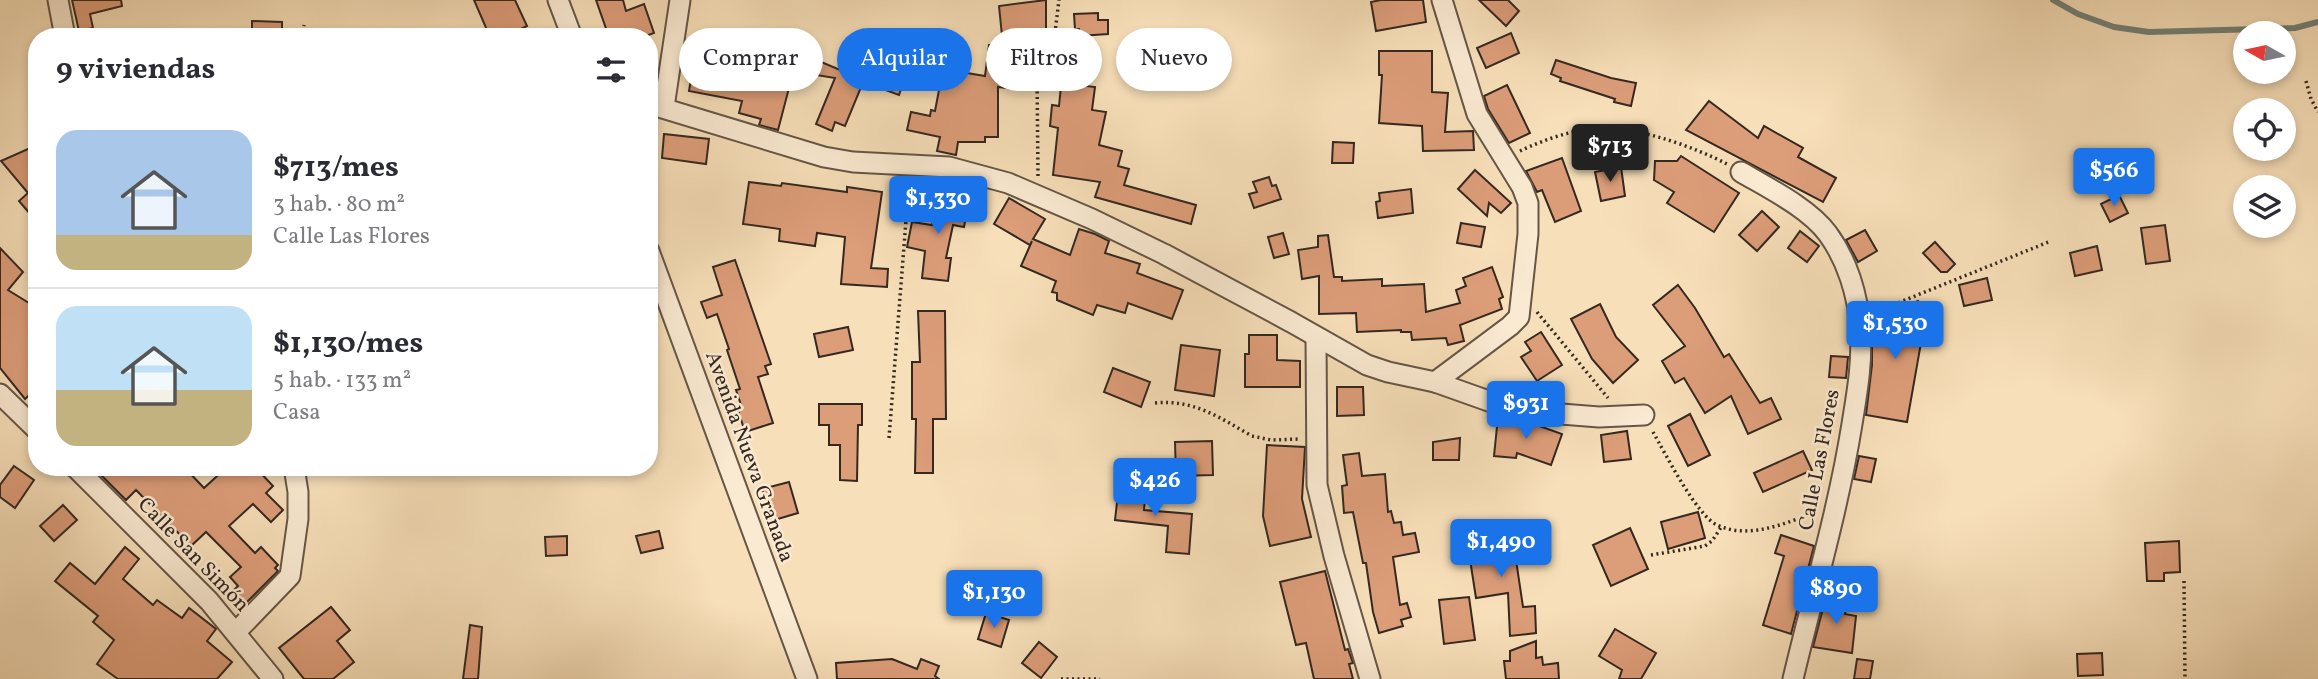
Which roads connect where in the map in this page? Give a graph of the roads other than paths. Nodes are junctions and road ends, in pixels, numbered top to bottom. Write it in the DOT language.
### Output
graph roads {
  1 [pos="58,0"];
  2 [pos="558,0"];
  3 [pos="680,0"];
  4 [pos="1442,0"];
  5 [pos="63,28"];
  6 [pos="569,28"];
  7 [pos="658,98"];
  8 [pos="658,107"];
  9 [pos="1741,172"];
  10 [pos="658,275"];
  11 [pos="1316,337"];
  12 [pos="1435,382"];
  13 [pos="0,394"];
  14 [pos="1644,415"];
  15 [pos="28,421"];
  16 [pos="84,476"];
  17 [pos="296,476"];
  18 [pos="236,632"];
  19 [pos="272,679"];
  20 [pos="807,679"];
  21 [pos="1370,679"];
  22 [pos="1793,679"];
  1 -- 5 [label="street"];
  2 -- 6 [label="street"];
  3 -- 7 [label="street"];
  4 -- 12 [label="street"];
  8 -- 11 [label="street"];
  9 -- 22 [label="street, Calle Las Flores"];
  10 -- 20 [label="street, Avenida Nueva Granada"];
  11 -- 12 [label="street"];
  11 -- 21 [label="street"];
  12 -- 14 [label="street"];
  13 -- 15 [label="street"];
  16 -- 18 [label="street, Calle San Simón"];
  17 -- 18 [label="street"];
  18 -- 19 [label="street, Calle San Simón"];
}
